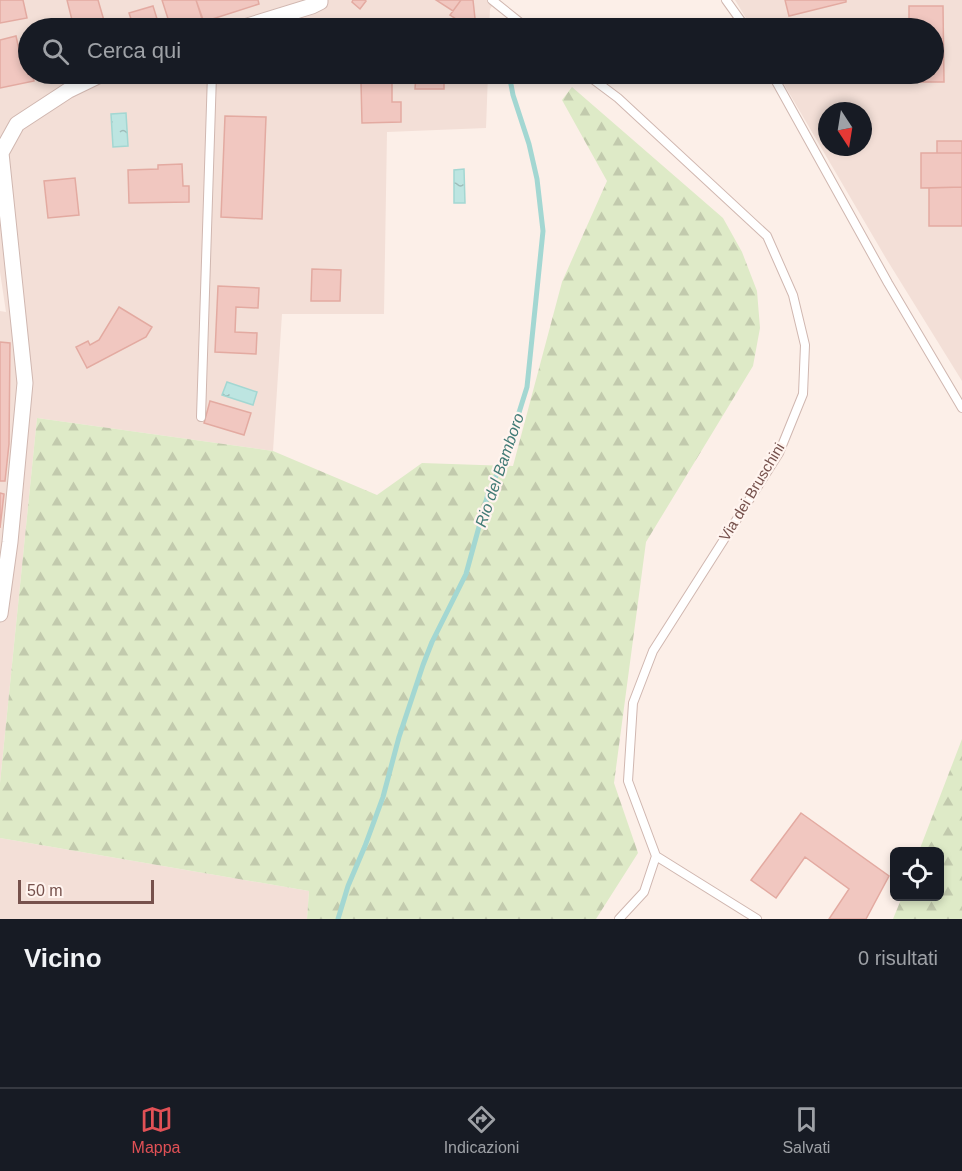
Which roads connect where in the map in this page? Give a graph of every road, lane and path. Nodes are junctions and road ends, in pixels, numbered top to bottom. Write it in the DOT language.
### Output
graph roads {
  1 [pos="320,0"];
  2 [pos="492,0"];
  3 [pos="726,0"];
  4 [pos="273,18"];
  5 [pos="514,18"];
  6 [pos="739,18"];
  7 [pos="81,84"];
  8 [pos="212,84"];
  9 [pos="599,84"];
  10 [pos="778,84"];
  11 [pos="962,408"];
  12 [pos="201,417"];
  13 [pos="0,614"];
  14 [pos="656,856"];
  15 [pos="619,919"];
  16 [pos="757,919"];
  1 -- 4 [label="street"];
  2 -- 5 [label="lane"];
  3 -- 6 [label="lane"];
  7 -- 13 [label="street"];
  8 -- 12 [label="lane"];
  9 -- 14 [label="lane, Via dei Bruschini"];
  10 -- 11 [label="lane"];
  14 -- 15 [label="lane"];
  14 -- 16 [label="lane"];
}
